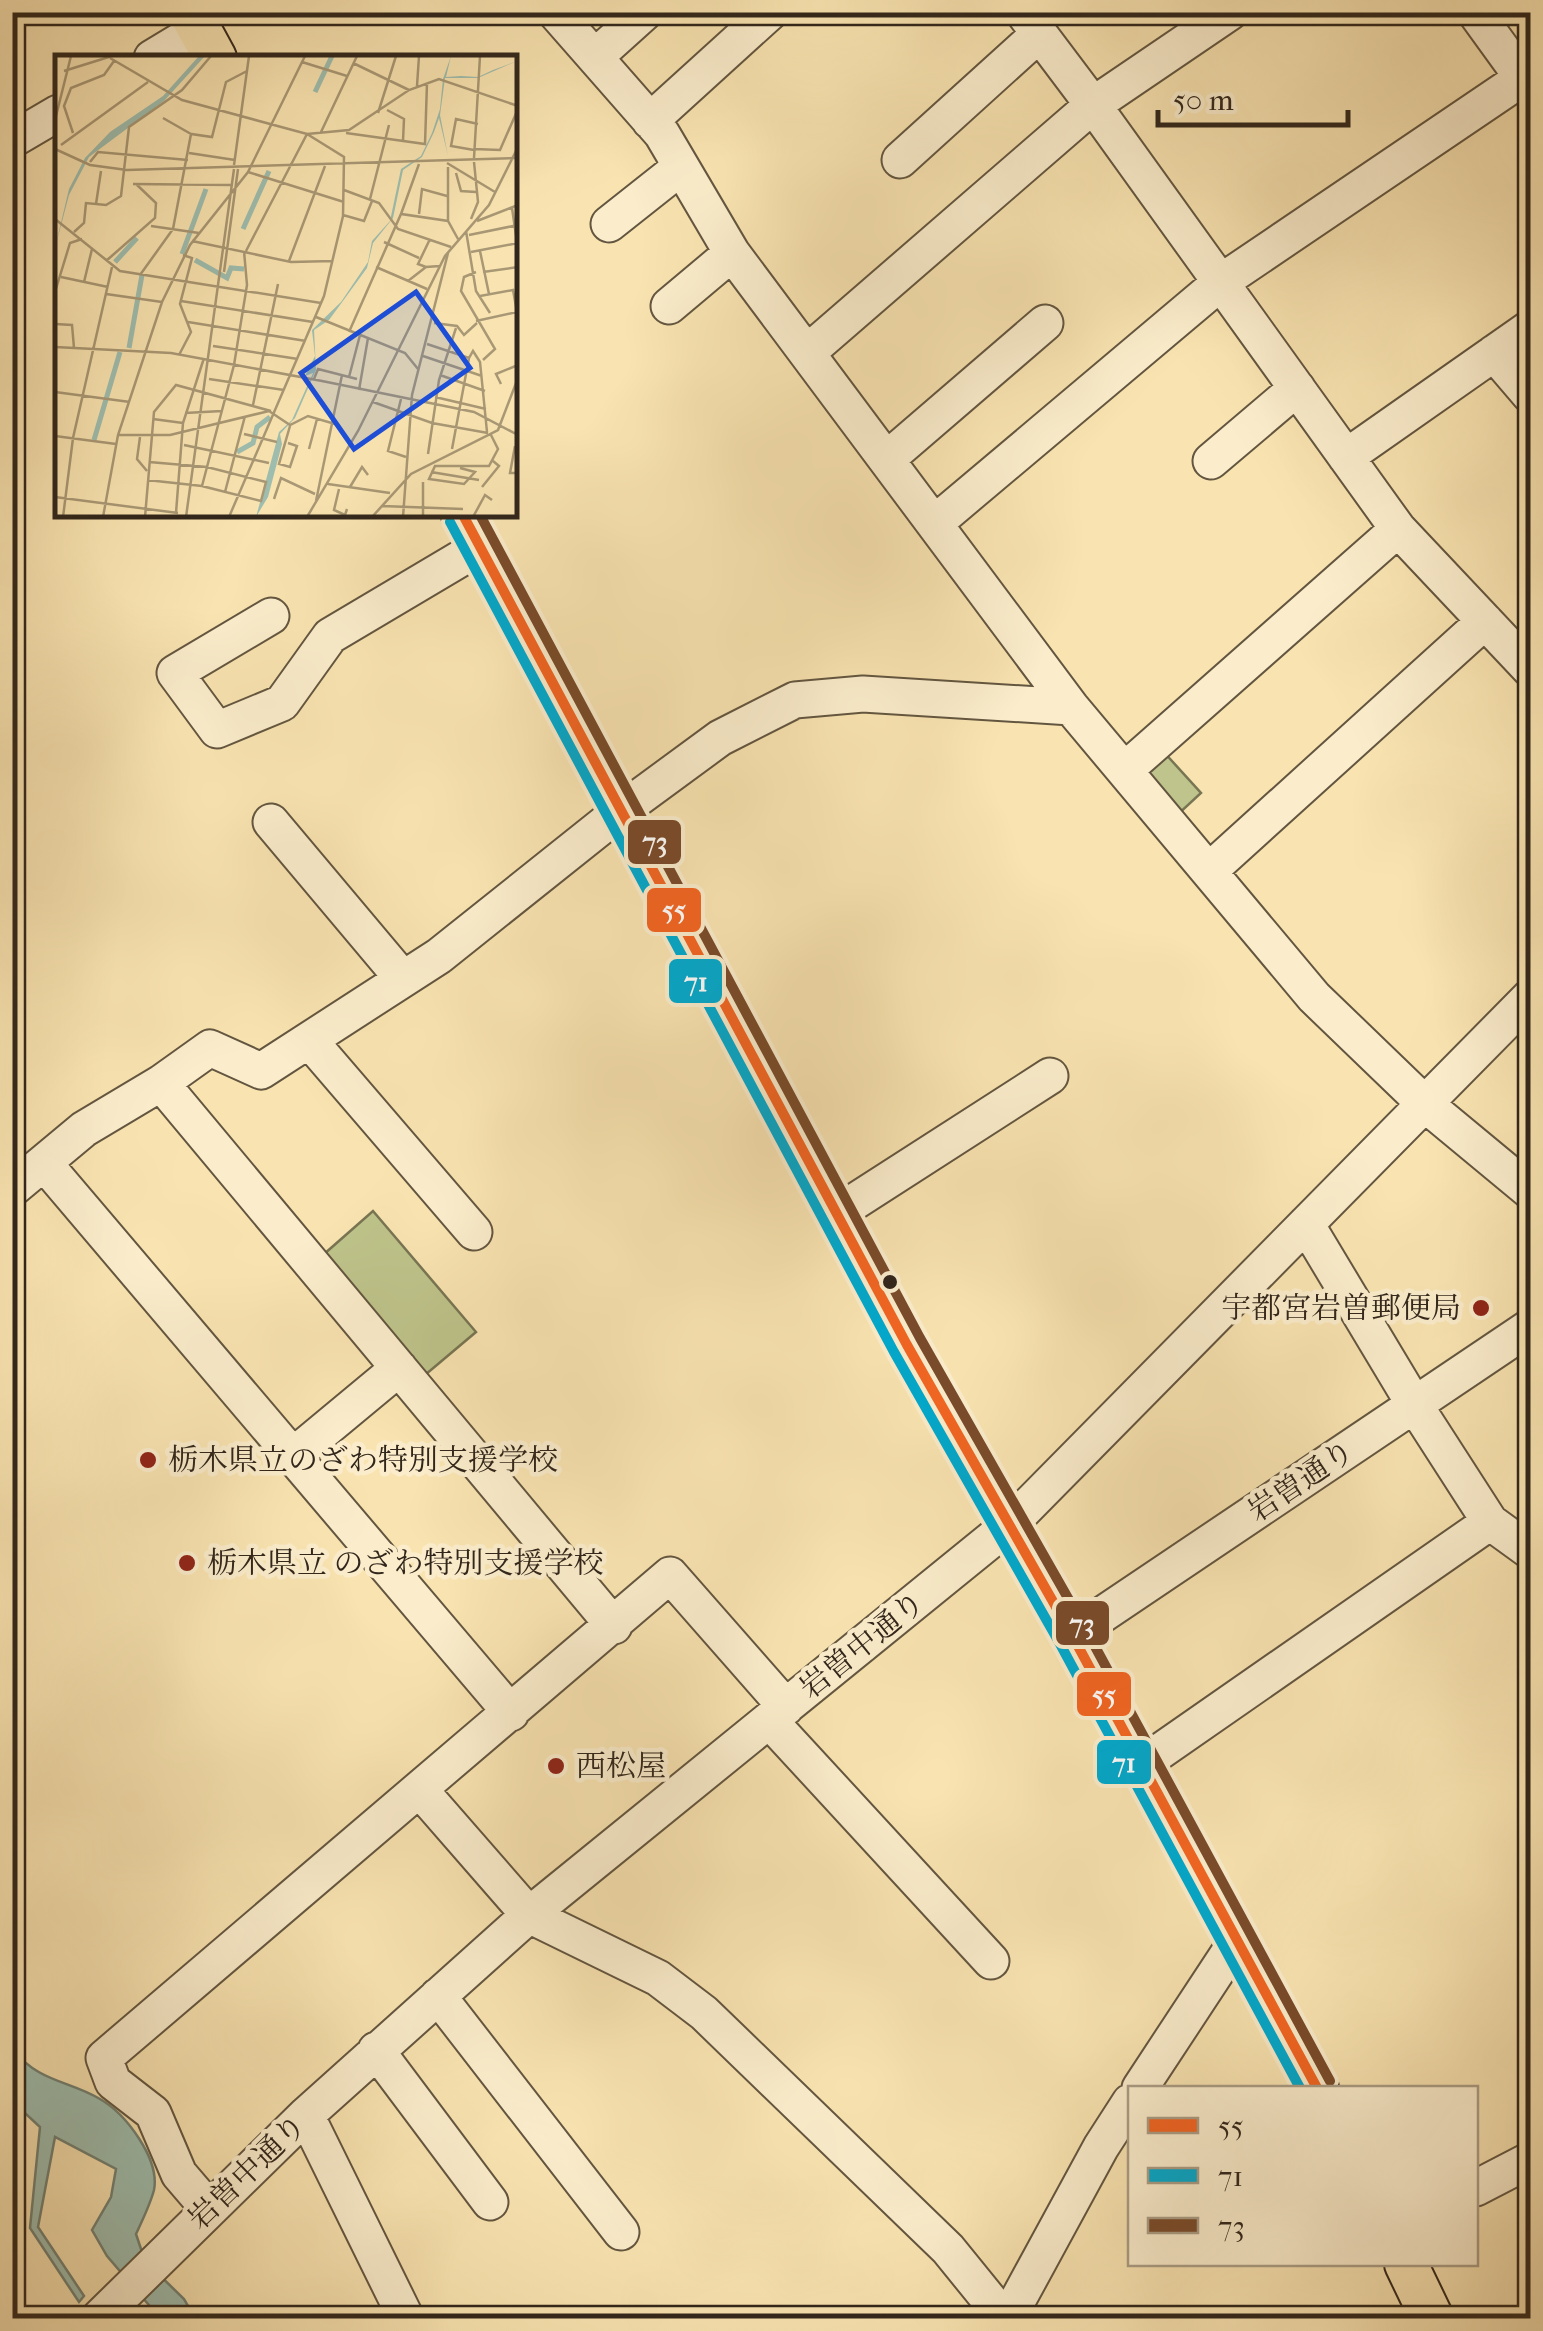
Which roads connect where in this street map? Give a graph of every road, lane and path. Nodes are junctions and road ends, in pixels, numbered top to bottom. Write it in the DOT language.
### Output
graph roads {
  1 [pos="555,12"];
  2 [pos="645,12"];
  3 [pos="770,12"];
  4 [pos="1230,12"];
  5 [pos="1475,12"];
  6 [pos="1031,23"];
  7 [pos="202,33"];
  8 [pos="158,55"];
  9 [pos="596,57"];
  10 [pos="1528,80"];
  11 [pos="1094,105"];
  12 [pos="55,115"];
  13 [pos="650,121"];
  14 [pos="12,140"];
  15 [pos="900,160"];
  16 [pos="681,167"];
  17 [pos="609,224"];
  18 [pos="732,253"];
  19 [pos="1220,282"];
  20 [pos="669,306"];
  21 [pos="1045,323"];
  22 [pos="1530,328"];
  23 [pos="808,352"];
  24 [pos="1494,353"];
  25 [pos="1297,388"];
  26 [pos="1530,395"];
  27 [pos="1346,457"];
  28 [pos="887,459"];
  29 [pos="1212,461"];
  30 [pos="935,523"];
  31 [pos="1398,529"];
  32 [pos="471,531"];
  33 [pos="271,616"];
  34 [pos="1485,621"];
  35 [pos="1530,669"];
  36 [pos="1071,707"];
  37 [pos="1124,770"];
  38 [pos="622,810"];
  39 [pos="271,822"];
  40 [pos="1209,871"];
  41 [pos="403,979"];
  42 [pos="1530,996"];
  43 [pos="309,1040"];
  44 [pos="1050,1076"];
  45 [pos="161,1083"];
  46 [pos="1425,1104"];
  47 [pos="44,1163"];
  48 [pos="1527,1183"];
  49 [pos="12,1189"];
  50 [pos="837,1213"];
  51 [pos="1306,1224"];
  52 [pos="474,1232"];
  53 [pos="1530,1327"];
  54 [pos="399,1368"];
  55 [pos="1414,1404"];
  56 [pos="293,1456"];
  57 [pos="1490,1522"];
  58 [pos="1008,1526"];
  59 [pos="1530,1551"];
  60 [pos="614,1626"];
  61 [pos="1072,1635"];
  62 [pos="511,1713"];
  63 [pos="777,1714"];
  64 [pos="1142,1764"];
  65 [pos="420,1790"];
  66 [pos="530,1916"];
  67 [pos="1238,1940"];
  68 [pos="991,1961"];
  69 [pos="438,1996"];
  70 [pos="376,2050"];
  71 [pos="1141,2086"];
  72 [pos="1316,2086"];
  73 [pos="1128,2105"];
  74 [pos="306,2114"];
  75 [pos="1530,2160"];
  76 [pos="1478,2187"];
  77 [pos="490,2202"];
  78 [pos="209,2209"];
  79 [pos="621,2232"];
  80 [pos="1407,2266"];
  81 [pos="101,2317"];
  82 [pos="406,2318"];
  83 [pos="1006,2318"];
  84 [pos="1432,2318"];
  1 -- 9 [label="street"];
  2 -- 9 [label="street"];
  3 -- 13 [label="street"];
  4 -- 11 [label="street"];
  5 -- 10 [label="street"];
  6 -- 11 [label="street"];
  6 -- 15 [label="street"];
  7 -- 8 [label="street"];
  9 -- 13 [label="street"];
  10 -- 19 [label="street"];
  11 -- 19 [label="street"];
  11 -- 23 [label="street"];
  12 -- 14 [label="street"];
  13 -- 16 [label="street"];
  16 -- 17 [label="street"];
  16 -- 18 [label="street"];
  18 -- 20 [label="street"];
  18 -- 23 [label="street"];
  19 -- 25 [label="street"];
  19 -- 30 [label="street"];
  21 -- 28 [label="street"];
  22 -- 24 [label="street"];
  23 -- 28 [label="street"];
  24 -- 26 [label="street"];
  24 -- 27 [label="street"];
  25 -- 27 [label="street"];
  25 -- 29 [label="street"];
  27 -- 31 [label="street"];
  28 -- 30 [label="street"];
  30 -- 36 [label="street"];
  31 -- 34 [label="street"];
  31 -- 37 [label="street"];
  32 -- 33 [label="street"];
  32 -- 38 [label="main road"];
  34 -- 35 [label="street"];
  34 -- 40 [label="street"];
  36 -- 37 [label="street"];
  36 -- 38 [label="street"];
  37 -- 40 [label="street"];
  38 -- 41 [label="street"];
  38 -- 50 [label="main road"];
  39 -- 41 [label="street"];
  40 -- 46 [label="street"];
  41 -- 43 [label="street"];
  42 -- 46 [label="street, 岩曽中通り"];
  43 -- 45 [label="street"];
  43 -- 52 [label="street"];
  44 -- 50 [label="street"];
  45 -- 47 [label="street"];
  45 -- 54 [label="street"];
  46 -- 48 [label="street"];
  46 -- 51 [label="street, 岩曽中通り"];
  47 -- 49 [label="street"];
  47 -- 56 [label="street"];
  50 -- 58 [label="main road"];
  51 -- 55 [label="street"];
  51 -- 58 [label="street, 岩曽中通り"];
  53 -- 55 [label="street, 岩曽通り"];
  54 -- 56 [label="street"];
  54 -- 60 [label="street"];
  55 -- 57 [label="street"];
  55 -- 61 [label="street, 岩曽通り"];
  56 -- 62 [label="street"];
  57 -- 59 [label="street"];
  57 -- 64 [label="street"];
  58 -- 61 [label="main road"];
  58 -- 63 [label="street, 岩曽中通り"];
  60 -- 62 [label="street"];
  60 -- 63 [label="street"];
  61 -- 64 [label="main road"];
  62 -- 65 [label="street"];
  63 -- 66 [label="street, 岩曽中通り"];
  63 -- 68 [label="street"];
  64 -- 67 [label="main road"];
  65 -- 66 [label="street"];
  65 -- 78 [label="street"];
  66 -- 69 [label="street, 岩曽中通り"];
  66 -- 83 [label="street"];
  67 -- 71 [label="street"];
  67 -- 72 [label="main road"];
  69 -- 70 [label="street, 岩曽中通り"];
  69 -- 79 [label="street"];
  70 -- 74 [label="street, 岩曽中通り"];
  70 -- 77 [label="street"];
  73 -- 83 [label="street"];
  74 -- 78 [label="street, 岩曽中通り"];
  74 -- 82 [label="street"];
  75 -- 76 [label="street"];
  78 -- 81 [label="street, 岩曽中通り"];
  80 -- 84 [label="main road"];
}
